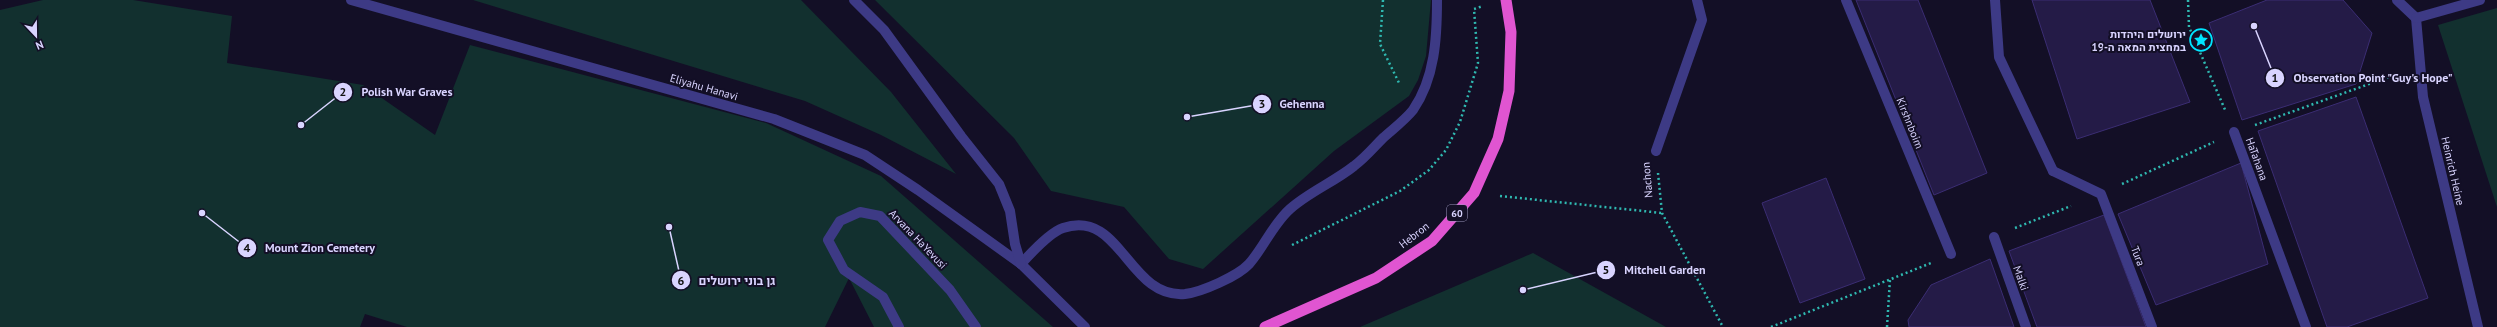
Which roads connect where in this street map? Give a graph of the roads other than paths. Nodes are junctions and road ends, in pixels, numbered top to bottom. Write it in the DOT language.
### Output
graph roads {
  1 [pos="351,0"];
  2 [pos="854,0"];
  3 [pos="1436,0"];
  4 [pos="1506,0"];
  5 [pos="1697,0"];
  6 [pos="1846,0"];
  7 [pos="1995,0"];
  8 [pos="2397,0"];
  9 [pos="2480,0"];
  10 [pos="2416,18"];
  11 [pos="2234,132"];
  12 [pos="1656,151"];
  13 [pos="1994,237"];
  14 [pos="1951,254"];
  15 [pos="1020,264"];
  16 [pos="899,327"];
  17 [pos="976,327"];
  18 [pos="1085,327"];
  19 [pos="1265,327"];
  20 [pos="2026,327"];
  21 [pos="2152,327"];
  22 [pos="2306,327"];
  23 [pos="2478,327"];
  1 -- 15 [label="street, Eliyahu Hanavi"];
  2 -- 15 [label="street"];
  3 -- 15 [label="street"];
  4 -- 19 [label="highway, Hebron / 60"];
  5 -- 12 [label="street, Nachon"];
  6 -- 14 [label="street, Kirshnboim"];
  7 -- 21 [label="street, Tura"];
  8 -- 10 [label="street"];
  9 -- 10 [label="street"];
  10 -- 23 [label="street, Heinrich Heine"];
  11 -- 22 [label="street, HaTahana"];
  13 -- 20 [label="street, Malki"];
  15 -- 18 [label="street, Eliyahu Hanavi"];
  16 -- 17 [label="street, Arvana HaYevusi"];
}
